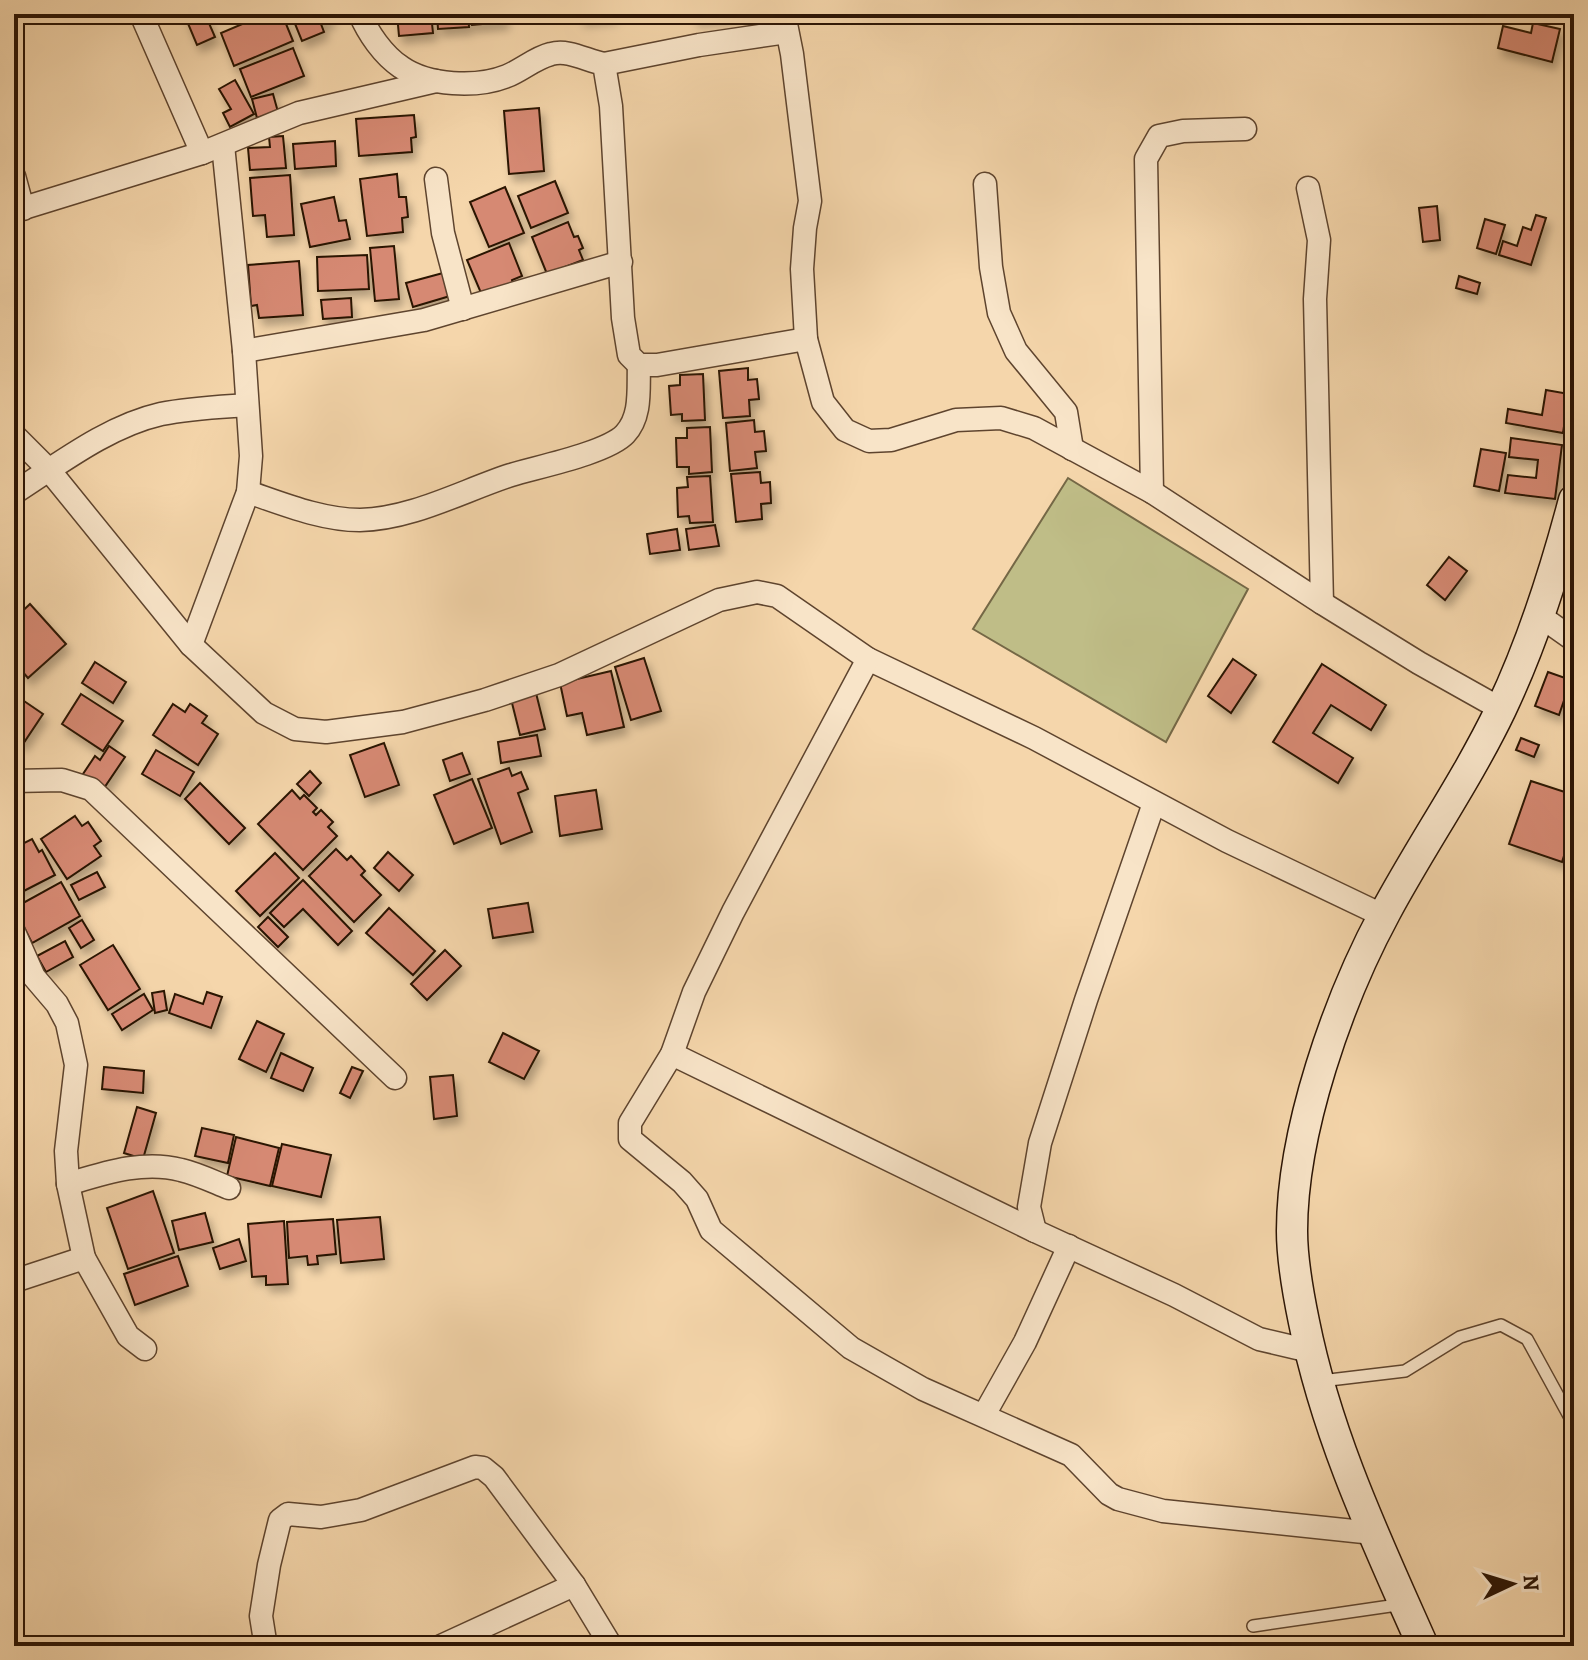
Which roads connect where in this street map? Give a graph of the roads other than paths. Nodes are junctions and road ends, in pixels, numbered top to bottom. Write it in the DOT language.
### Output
graph roads {
  1 [pos="141,14"];
  2 [pos="360,14"];
  3 [pos="786,23"];
  4 [pos="604,64"];
  5 [pos="436,81"];
  6 [pos="1245,129"];
  7 [pos="212,149"];
  8 [pos="14,176"];
  9 [pos="436,179"];
  10 [pos="985,184"];
  11 [pos="1308,188"];
  12 [pos="18,210"];
  13 [pos="621,262"];
  14 [pos="463,309"];
  15 [pos="806,339"];
  16 [pos="244,351"];
  17 [pos="639,365"];
  18 [pos="247,405"];
  19 [pos="14,435"];
  20 [pos="1072,449"];
  21 [pos="49,470"];
  22 [pos="248,492"];
  23 [pos="1152,492"];
  24 [pos="14,493"];
  25 [pos="1574,500"];
  26 [pos="1322,603"];
  27 [pos="1540,616"];
  28 [pos="1574,640"];
  29 [pos="191,645"];
  30 [pos="868,659"];
  31 [pos="1501,709"];
  32 [pos="14,781"];
  33 [pos="1154,803"];
  34 [pos="1384,916"];
  35 [pos="14,932"];
  36 [pos="672,1054"];
  37 [pos="395,1078"];
  38 [pos="68,1184"];
  39 [pos="229,1188"];
  40 [pos="1035,1231"];
  41 [pos="1069,1246"];
  42 [pos="84,1258"];
  43 [pos="14,1281"];
  44 [pos="145,1349"];
  45 [pos="1310,1351"];
  46 [pos="1318,1381"];
  47 [pos="984,1415"];
  48 [pos="1574,1425"];
  49 [pos="1373,1533"];
  50 [pos="574,1585"];
  51 [pos="1404,1604"];
  52 [pos="1253,1626"];
  53 [pos="268,1646"];
  54 [pos="441,1646"];
  55 [pos="611,1646"];
  56 [pos="1423,1646"];
  1 -- 7 [label="street"];
  2 -- 5 [label="street"];
  3 -- 4 [label="street"];
  3 -- 15 [label="street"];
  4 -- 5 [label="street"];
  4 -- 13 [label="street"];
  5 -- 7 [label="street"];
  6 -- 23 [label="street"];
  7 -- 12 [label="street"];
  7 -- 16 [label="street"];
  8 -- 12 [label="street"];
  9 -- 14 [label="street"];
  10 -- 20 [label="street"];
  11 -- 26 [label="street"];
  13 -- 14 [label="street"];
  13 -- 17 [label="street"];
  14 -- 16 [label="street"];
  15 -- 17 [label="street"];
  15 -- 20 [label="street"];
  16 -- 18 [label="street"];
  17 -- 22 [label="street"];
  18 -- 21 [label="street"];
  18 -- 22 [label="street"];
  19 -- 21 [label="street"];
  20 -- 23 [label="street"];
  21 -- 24 [label="street"];
  21 -- 29 [label="street"];
  22 -- 29 [label="street"];
  23 -- 26 [label="street"];
  25 -- 27 [label="street"];
  26 -- 31 [label="street"];
  27 -- 28 [label="street"];
  27 -- 31 [label="street"];
  29 -- 30 [label="street"];
  30 -- 33 [label="street"];
  30 -- 36 [label="street"];
  31 -- 34 [label="street"];
  32 -- 37 [label="street"];
  33 -- 34 [label="street"];
  33 -- 40 [label="street"];
  34 -- 45 [label="street"];
  35 -- 38 [label="street"];
  36 -- 40 [label="street"];
  36 -- 47 [label="street"];
  38 -- 39 [label="street"];
  38 -- 42 [label="street"];
  40 -- 41 [label="street"];
  41 -- 45 [label="street"];
  41 -- 47 [label="street"];
  42 -- 43 [label="street"];
  42 -- 44 [label="street"];
  45 -- 46 [label="street"];
  46 -- 48 [label="lane"];
  46 -- 49 [label="street"];
  47 -- 49 [label="street"];
  49 -- 51 [label="street"];
  50 -- 53 [label="street"];
  50 -- 54 [label="street"];
  50 -- 55 [label="street"];
  51 -- 52 [label="lane"];
  51 -- 56 [label="street"];
}
